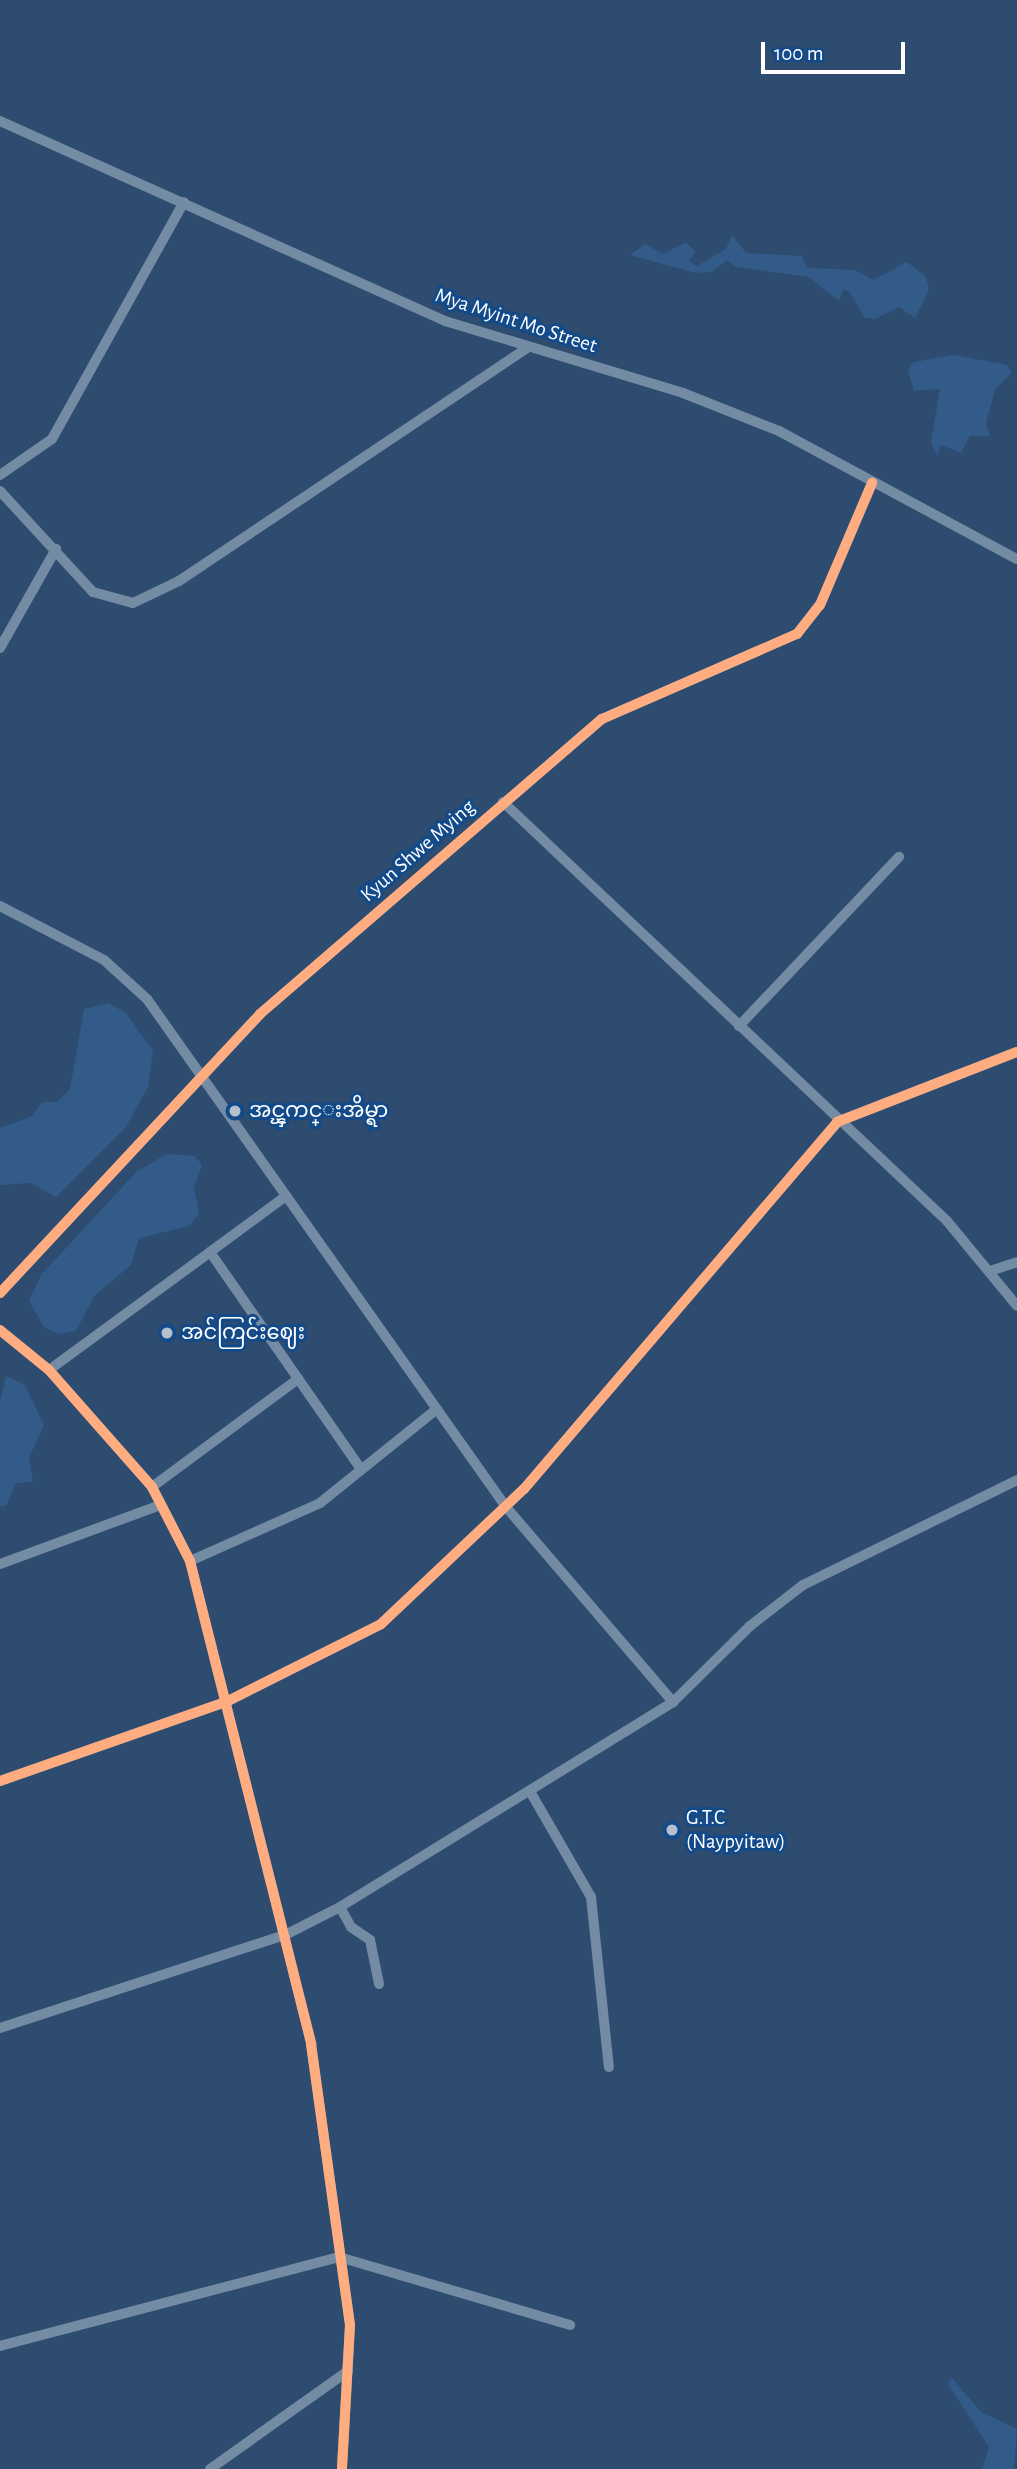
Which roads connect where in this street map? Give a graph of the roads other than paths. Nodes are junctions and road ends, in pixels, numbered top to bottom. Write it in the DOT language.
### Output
graph roads {
  1 [pos="0,121"];
  2 [pos="184,202"];
  3 [pos="529,347"];
  4 [pos="0,475"];
  5 [pos="872,483"];
  6 [pos="0,491"];
  7 [pos="56,549"];
  8 [pos="1017,559"];
  9 [pos="0,648"];
  10 [pos="503,802"];
  11 [pos="898,857"];
  12 [pos="0,906"];
  13 [pos="739,1026"];
  14 [pos="1017,1052"];
  15 [pos="205,1076"];
  16 [pos="837,1122"];
  17 [pos="286,1196"];
  18 [pos="210,1252"];
  19 [pos="1017,1262"];
  20 [pos="993,1270"];
  21 [pos="0,1293"];
  22 [pos="1017,1306"];
  23 [pos="0,1331"];
  24 [pos="49,1370"];
  25 [pos="298,1379"];
  26 [pos="437,1409"];
  27 [pos="359,1468"];
  28 [pos="1017,1480"];
  29 [pos="152,1487"];
  30 [pos="160,1505"];
  31 [pos="506,1507"];
  32 [pos="190,1561"];
  33 [pos="0,1564"];
  34 [pos="228,1702"];
  35 [pos="673,1702"];
  36 [pos="0,1781"];
  37 [pos="531,1793"];
  38 [pos="340,1907"];
  39 [pos="287,1934"];
  40 [pos="379,1984"];
  41 [pos="0,2028"];
  42 [pos="609,2067"];
  43 [pos="339,2256"];
  44 [pos="570,2325"];
  45 [pos="0,2346"];
  46 [pos="348,2371"];
  47 [pos="210,2469"];
  48 [pos="342,2469"];
  1 -- 2 [label="street, Mya Myint Mo Street"];
  2 -- 3 [label="street, Mya Myint Mo Street"];
  2 -- 4 [label="street"];
  3 -- 5 [label="street, Mya Myint Mo Street"];
  3 -- 7 [label="street"];
  5 -- 8 [label="street, Mya Myint Mo Street"];
  5 -- 10 [label="street, Kyun Shwe Mying"];
  6 -- 7 [label="street"];
  7 -- 9 [label="street"];
  10 -- 13 [label="street"];
  10 -- 15 [label="street, Kyun Shwe Mying"];
  11 -- 13 [label="street"];
  12 -- 15 [label="street"];
  13 -- 16 [label="street"];
  14 -- 16 [label="street"];
  15 -- 17 [label="street"];
  15 -- 21 [label="street, Kyun Shwe Mying"];
  16 -- 20 [label="street"];
  16 -- 31 [label="street"];
  17 -- 18 [label="street"];
  17 -- 26 [label="street"];
  18 -- 24 [label="street"];
  18 -- 25 [label="street"];
  19 -- 20 [label="street"];
  20 -- 22 [label="street"];
  23 -- 24 [label="street"];
  24 -- 29 [label="street"];
  25 -- 27 [label="street"];
  25 -- 29 [label="street"];
  26 -- 27 [label="street"];
  26 -- 31 [label="street"];
  27 -- 32 [label="street"];
  28 -- 35 [label="street"];
  29 -- 30 [label="street"];
  30 -- 32 [label="street"];
  30 -- 33 [label="street"];
  31 -- 34 [label="street"];
  31 -- 35 [label="street"];
  32 -- 34 [label="street"];
  34 -- 36 [label="street"];
  34 -- 39 [label="street"];
  35 -- 37 [label="street"];
  37 -- 38 [label="street"];
  37 -- 42 [label="street"];
  38 -- 39 [label="street"];
  38 -- 40 [label="street"];
  39 -- 41 [label="street"];
  39 -- 43 [label="street"];
  43 -- 44 [label="street"];
  43 -- 45 [label="street"];
  43 -- 46 [label="street"];
  46 -- 47 [label="street"];
  46 -- 48 [label="street"];
}
